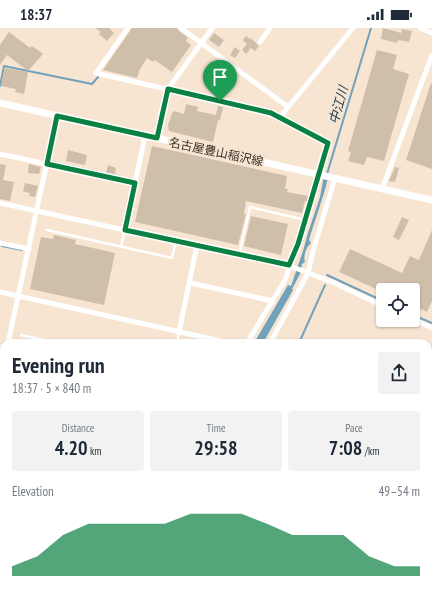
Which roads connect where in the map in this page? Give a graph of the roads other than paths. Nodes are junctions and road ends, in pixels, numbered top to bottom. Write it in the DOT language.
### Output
graph roads {
  1 [pos="128,28"];
  2 [pos="181,28"];
  3 [pos="212,28"];
  4 [pos="270,28"];
  5 [pos="353,28"];
  6 [pos="420,28"];
  7 [pos="432,32"];
  8 [pos="201,42"];
  9 [pos="260,42"];
  10 [pos="432,55"];
  11 [pos="168,89"];
  12 [pos="0,103"];
  13 [pos="288,107"];
  14 [pos="57,116"];
  15 [pos="280,117"];
  16 [pos="145,136"];
  17 [pos="157,138"];
  18 [pos="0,154"];
  19 [pos="47,164"];
  20 [pos="318,174"];
  21 [pos="334,178"];
  22 [pos="135,183"];
  23 [pos="382,189"];
  24 [pos="432,200"];
  25 [pos="0,203"];
  26 [pos="37,211"];
  27 [pos="305,220"];
  28 [pos="47,230"];
  29 [pos="125,230"];
  30 [pos="176,241"];
  31 [pos="0,242"];
  32 [pos="121,246"];
  33 [pos="198,246"];
  34 [pos="29,249"];
  35 [pos="240,254"];
  36 [pos="290,266"];
  37 [pos="307,272"];
  38 [pos="190,283"];
  39 [pos="0,292"];
  40 [pos="18,296"];
  41 [pos="273,301"];
  42 [pos="376,303"];
  43 [pos="420,322"];
  44 [pos="432,328"];
  45 [pos="179,332"];
  46 [pos="21,335"];
  47 [pos="9,339"];
  48 [pos="39,339"];
  49 [pos="178,339"];
  50 [pos="211,339"];
  51 [pos="249,339"];
  52 [pos="272,339"];
  1 -- 11 [label="street"];
  2 -- 8 [label="street"];
  3 -- 8 [label="street"];
  4 -- 9 [label="street"];
  5 -- 13 [label="street"];
  6 -- 7 [label="street"];
  8 -- 11 [label="street"];
  8 -- 13 [label="street"];
  10 -- 23 [label="street"];
  11 -- 15 [label="street"];
  11 -- 17 [label="street"];
  12 -- 14 [label="main road, 名古屋豊山稲沢線"];
  13 -- 15 [label="street"];
  14 -- 16 [label="main road, 名古屋豊山稲沢線"];
  14 -- 19 [label="street"];
  15 -- 20 [label="street"];
  16 -- 17 [label="main road, 名古屋豊山稲沢線"];
  16 -- 22 [label="street"];
  17 -- 20 [label="main road, 名古屋豊山稲沢線"];
  18 -- 19 [label="street"];
  19 -- 22 [label="street"];
  19 -- 26 [label="street"];
  20 -- 21 [label="main road, 名古屋豊山稲沢線"];
  20 -- 27 [label="street"];
  21 -- 23 [label="main road, 名古屋豊山稲沢線"];
  21 -- 37 [label="street"];
  22 -- 29 [label="street"];
  23 -- 24 [label="main road, 名古屋豊山稲沢線"];
  25 -- 26 [label="street"];
  26 -- 29 [label="street"];
  26 -- 34 [label="street"];
  27 -- 35 [label="lane"];
  27 -- 36 [label="street"];
  28 -- 32 [label="lane"];
  29 -- 30 [label="street"];
  29 -- 32 [label="lane"];
  30 -- 32 [label="lane"];
  30 -- 33 [label="street"];
  31 -- 34 [label="street"];
  33 -- 35 [label="street"];
  33 -- 38 [label="street"];
  34 -- 40 [label="street"];
  35 -- 36 [label="street"];
  36 -- 37 [label="street"];
  36 -- 41 [label="street"];
  37 -- 42 [label="street"];
  37 -- 52 [label="street"];
  38 -- 41 [label="street"];
  38 -- 45 [label="street"];
  39 -- 40 [label="street"];
  40 -- 45 [label="street"];
  40 -- 47 [label="street"];
  41 -- 51 [label="street"];
  43 -- 44 [label="street"];
  45 -- 49 [label="lane"];
  45 -- 50 [label="street"];
  46 -- 48 [label="lane"];
}
